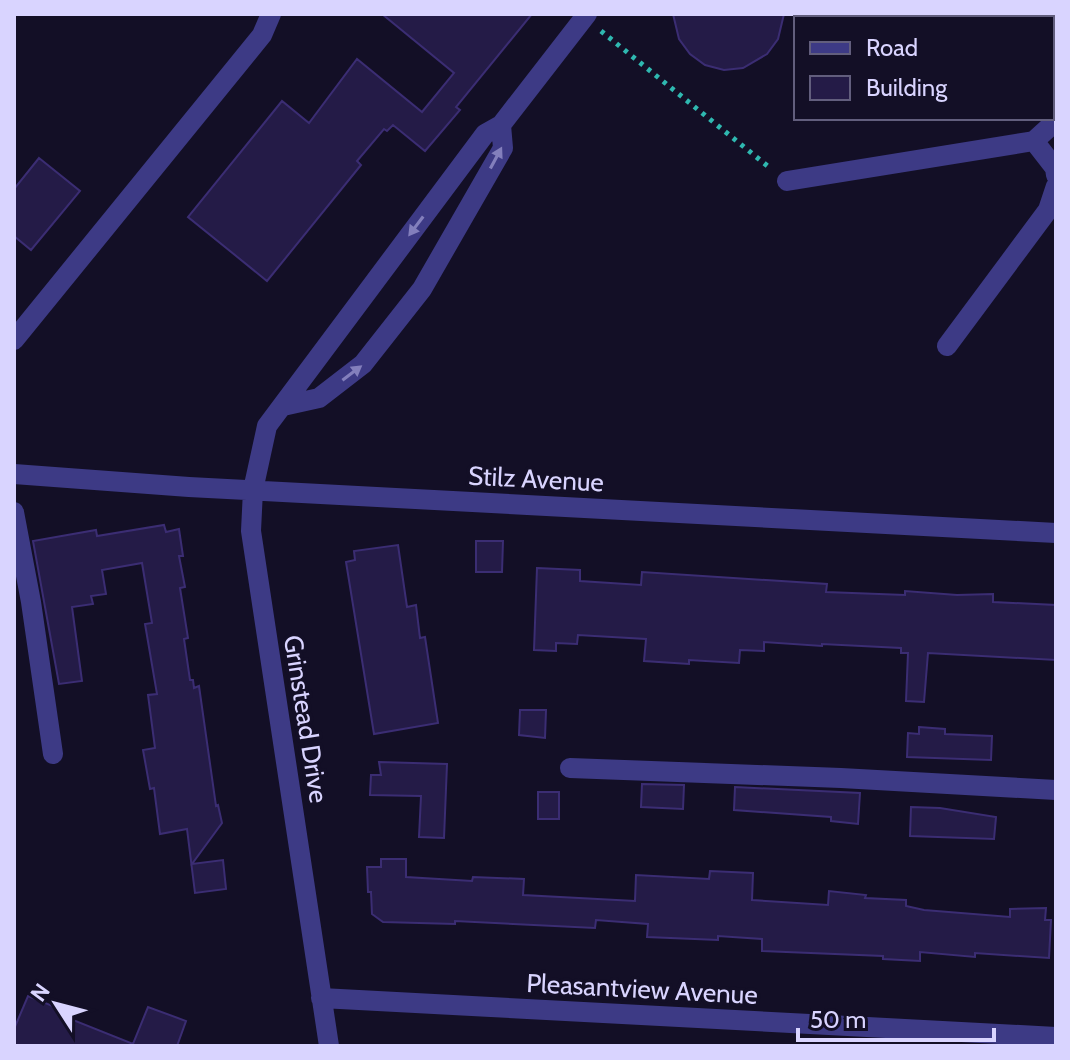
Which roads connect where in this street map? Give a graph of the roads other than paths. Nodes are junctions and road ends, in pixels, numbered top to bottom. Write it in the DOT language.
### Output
graph roads {
  1 [pos="271,14"];
  2 [pos="586,16"];
  3 [pos="1056,121"];
  4 [pos="501,125"];
  5 [pos="1034,141"];
  6 [pos="1056,175"];
  7 [pos="787,181"];
  8 [pos="1056,186"];
  9 [pos="17,329"];
  10 [pos="947,346"];
  11 [pos="283,406"];
  12 [pos="14,474"];
  13 [pos="253,490"];
  14 [pos="14,512"];
  15 [pos="1056,533"];
  16 [pos="53,754"];
  17 [pos="570,768"];
  18 [pos="1056,790"];
  19 [pos="321,998"];
  20 [pos="1056,1037"];
  21 [pos="946,1038"];
  22 [pos="329,1046"];
  1 -- 9 [label="street"];
  2 -- 4 [label="street, Grinstead Drive"];
  3 -- 5 [label="street"];
  4 -- 11 [label="street, Grinstead Drive, one-way"];
  11 -- 4 [label="street, Grinstead Drive, one-way"];
  5 -- 6 [label="street"];
  5 -- 7 [label="street"];
  8 -- 10 [label="street"];
  11 -- 13 [label="street, Grinstead Drive"];
  12 -- 13 [label="street, Stilz Avenue"];
  13 -- 15 [label="street, Stilz Avenue"];
  13 -- 19 [label="street, Grinstead Drive"];
  14 -- 16 [label="street"];
  17 -- 18 [label="street"];
  19 -- 21 [label="street, Pleasantview Avenue"];
  19 -- 22 [label="street, Grinstead Drive"];
  20 -- 21 [label="street, Pleasantview Avenue"];
}
